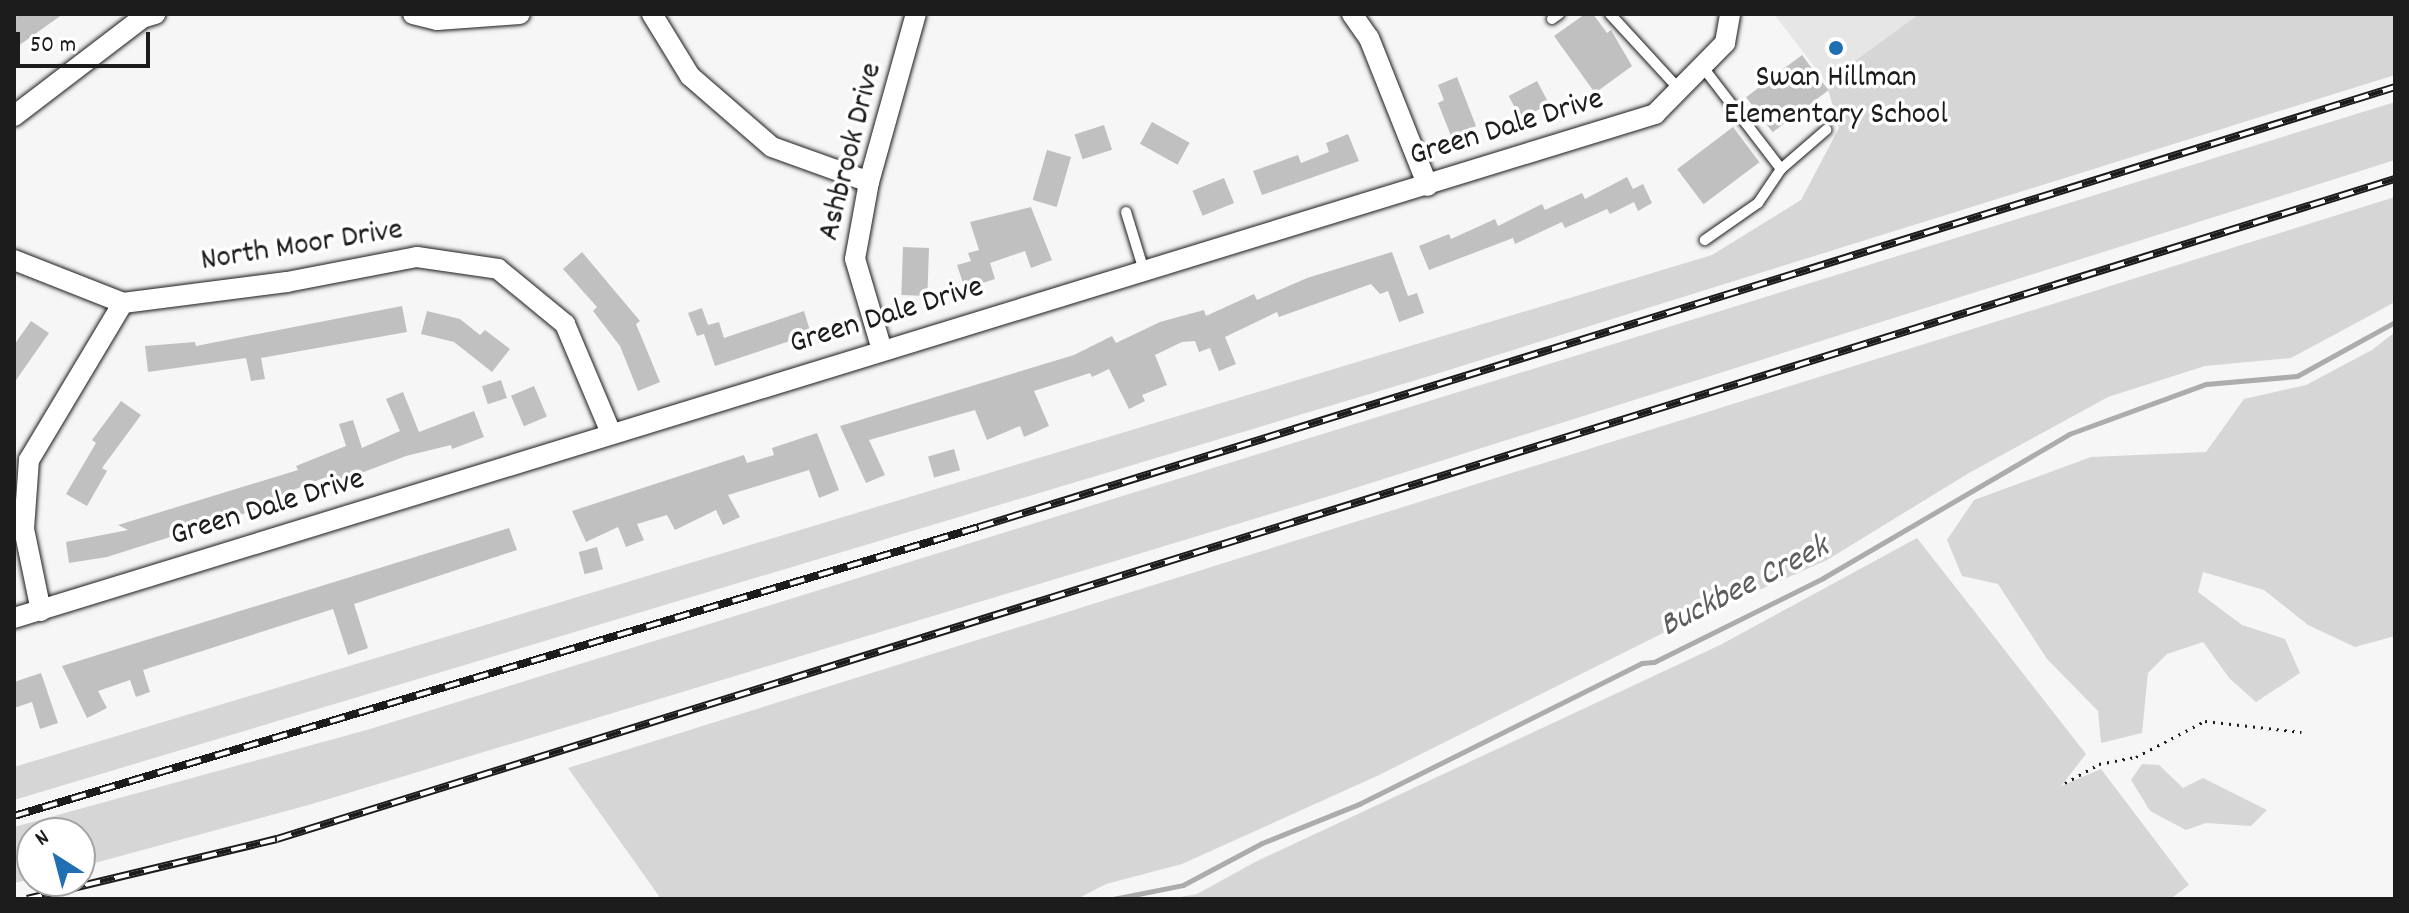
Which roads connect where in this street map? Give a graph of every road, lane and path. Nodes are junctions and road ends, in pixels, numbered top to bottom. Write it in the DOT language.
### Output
graph roads {
  1 [pos="155,14"];
  2 [pos="413,14"];
  3 [pos="520,14"];
  4 [pos="652,14"];
  5 [pos="916,14"];
  6 [pos="1352,14"];
  7 [pos="1610,14"];
  8 [pos="1730,14"];
  9 [pos="1702,66"];
  10 [pos="1679,89"];
  11 [pos="14,116"];
  12 [pos="1826,130"];
  13 [pos="1781,169"];
  14 [pos="869,182"];
  15 [pos="1428,186"];
  16 [pos="1126,212"];
  17 [pos="1705,240"];
  18 [pos="14,260"];
  19 [pos="1144,271"];
  20 [pos="123,303"];
  21 [pos="882,350"];
  22 [pos="611,433"];
  23 [pos="41,611"];
  24 [pos="14,618"];
  25 [pos="2301,732"];
  26 [pos="2065,783"];
  1 -- 11 [label="street"];
  2 -- 3 [label="street"];
  4 -- 14 [label="street"];
  5 -- 14 [label="street, Ashbrook Drive"];
  6 -- 15 [label="street"];
  7 -- 10 [label="lane"];
  8 -- 9 [label="street, Green Dale Drive"];
  9 -- 10 [label="street, Green Dale Drive"];
  9 -- 13 [label="lane"];
  10 -- 15 [label="street, Green Dale Drive"];
  12 -- 13 [label="lane"];
  13 -- 17 [label="lane"];
  14 -- 21 [label="street, Ashbrook Drive"];
  15 -- 19 [label="street, Green Dale Drive"];
  16 -- 19 [label="lane"];
  18 -- 20 [label="street"];
  19 -- 21 [label="street, Green Dale Drive"];
  20 -- 22 [label="street, North Moor Drive"];
  20 -- 23 [label="street"];
  21 -- 22 [label="street, Green Dale Drive"];
  22 -- 23 [label="street, Green Dale Drive"];
  23 -- 24 [label="street, Green Dale Drive"];
  25 -- 26 [label="path"];
}
